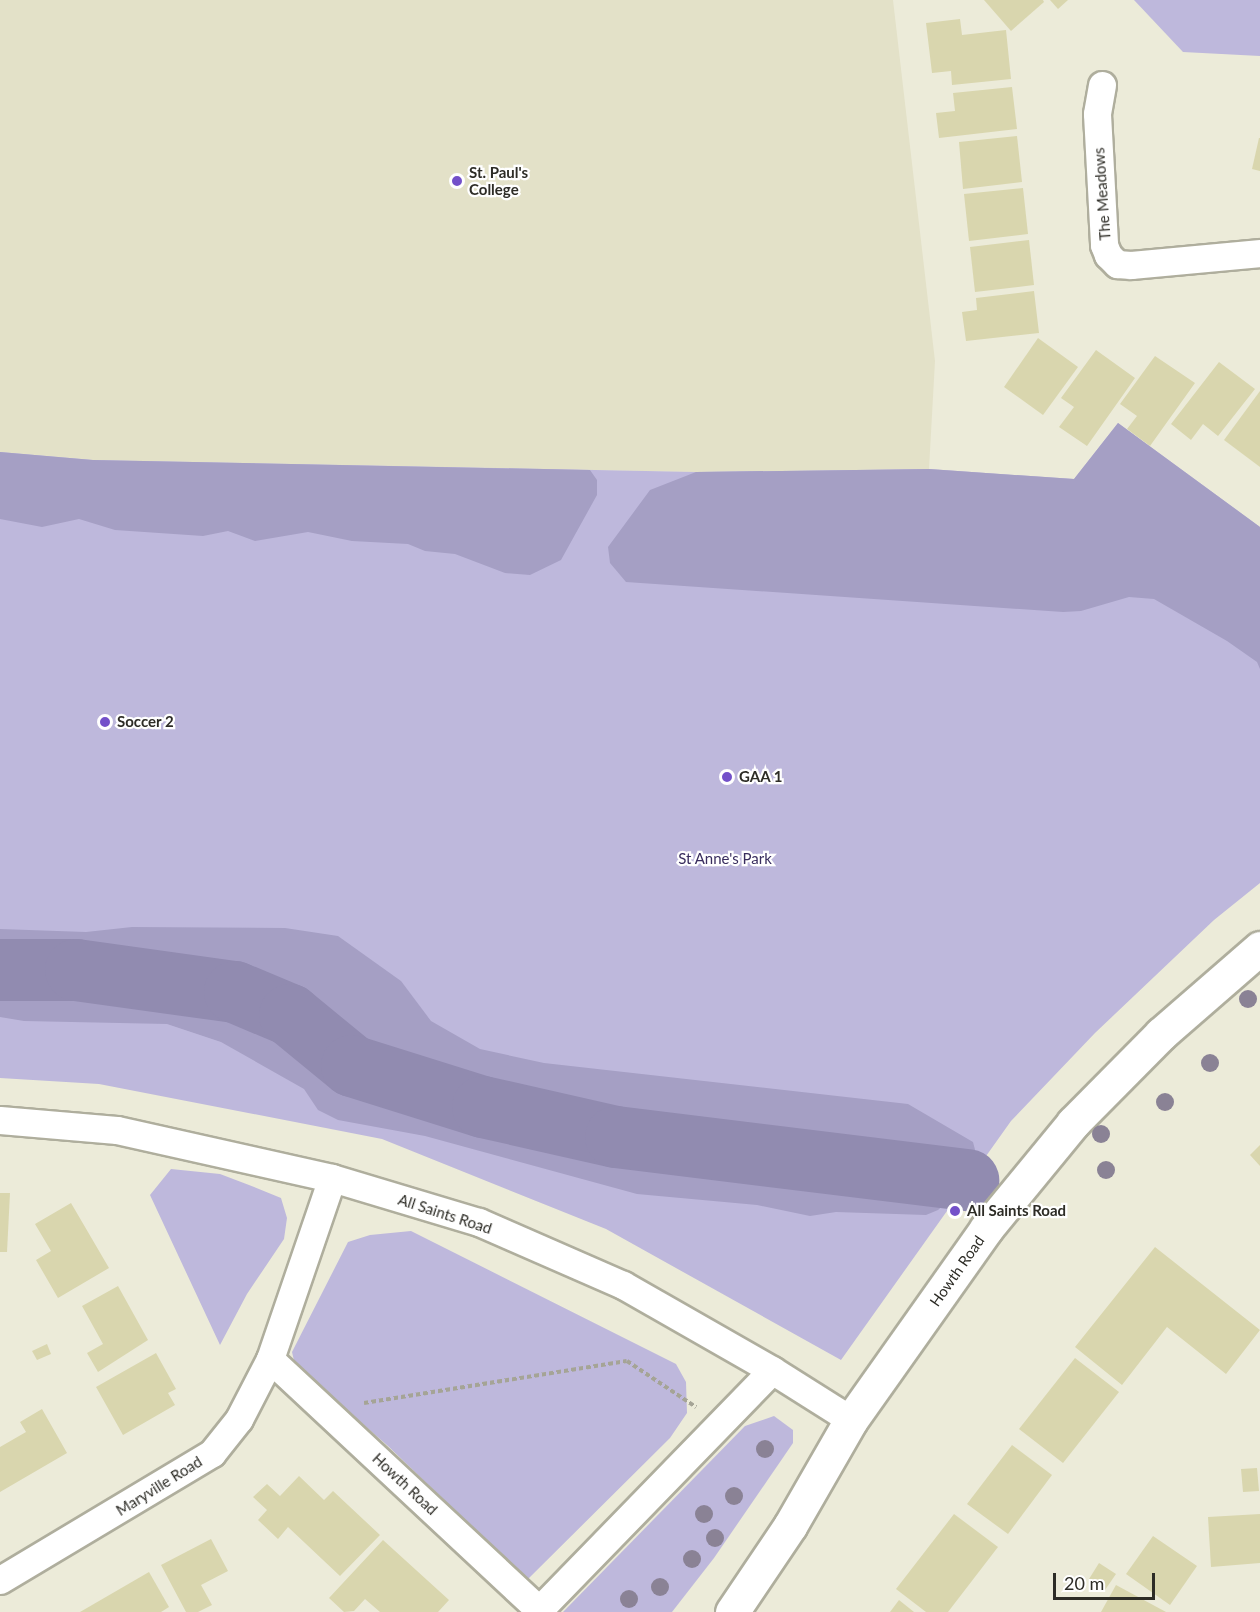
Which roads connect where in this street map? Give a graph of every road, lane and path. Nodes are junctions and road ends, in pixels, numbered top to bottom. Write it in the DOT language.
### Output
graph roads {
  1 [pos="1102,86"];
  2 [pos="1260,253"];
  3 [pos="1260,948"];
  4 [pos="0,1120"];
  5 [pos="332,1178"];
  6 [pos="270,1359"];
  7 [pos="772,1370"];
  8 [pos="333,1418"];
  9 [pos="851,1420"];
  10 [pos="721,1423"];
  11 [pos="0,1580"];
  12 [pos="538,1611"];
  13 [pos="732,1612"];
  1 -- 2 [label="street, The Meadows"];
  3 -- 9 [label="main road, Howth Road"];
  4 -- 5 [label="street, All Saints Road"];
  5 -- 6 [label="street, Maryville Road"];
  5 -- 7 [label="street, All Saints Road"];
  6 -- 8 [label="street, Howth Road"];
  6 -- 11 [label="street, Maryville Road"];
  7 -- 9 [label="street, All Saints Road"];
  7 -- 10 [label="street, Howth Road"];
  8 -- 10 [label="path"];
  8 -- 12 [label="street, Howth Road"];
  9 -- 13 [label="main road, Howth Road"];
  10 -- 12 [label="street, Howth Road"];
}
